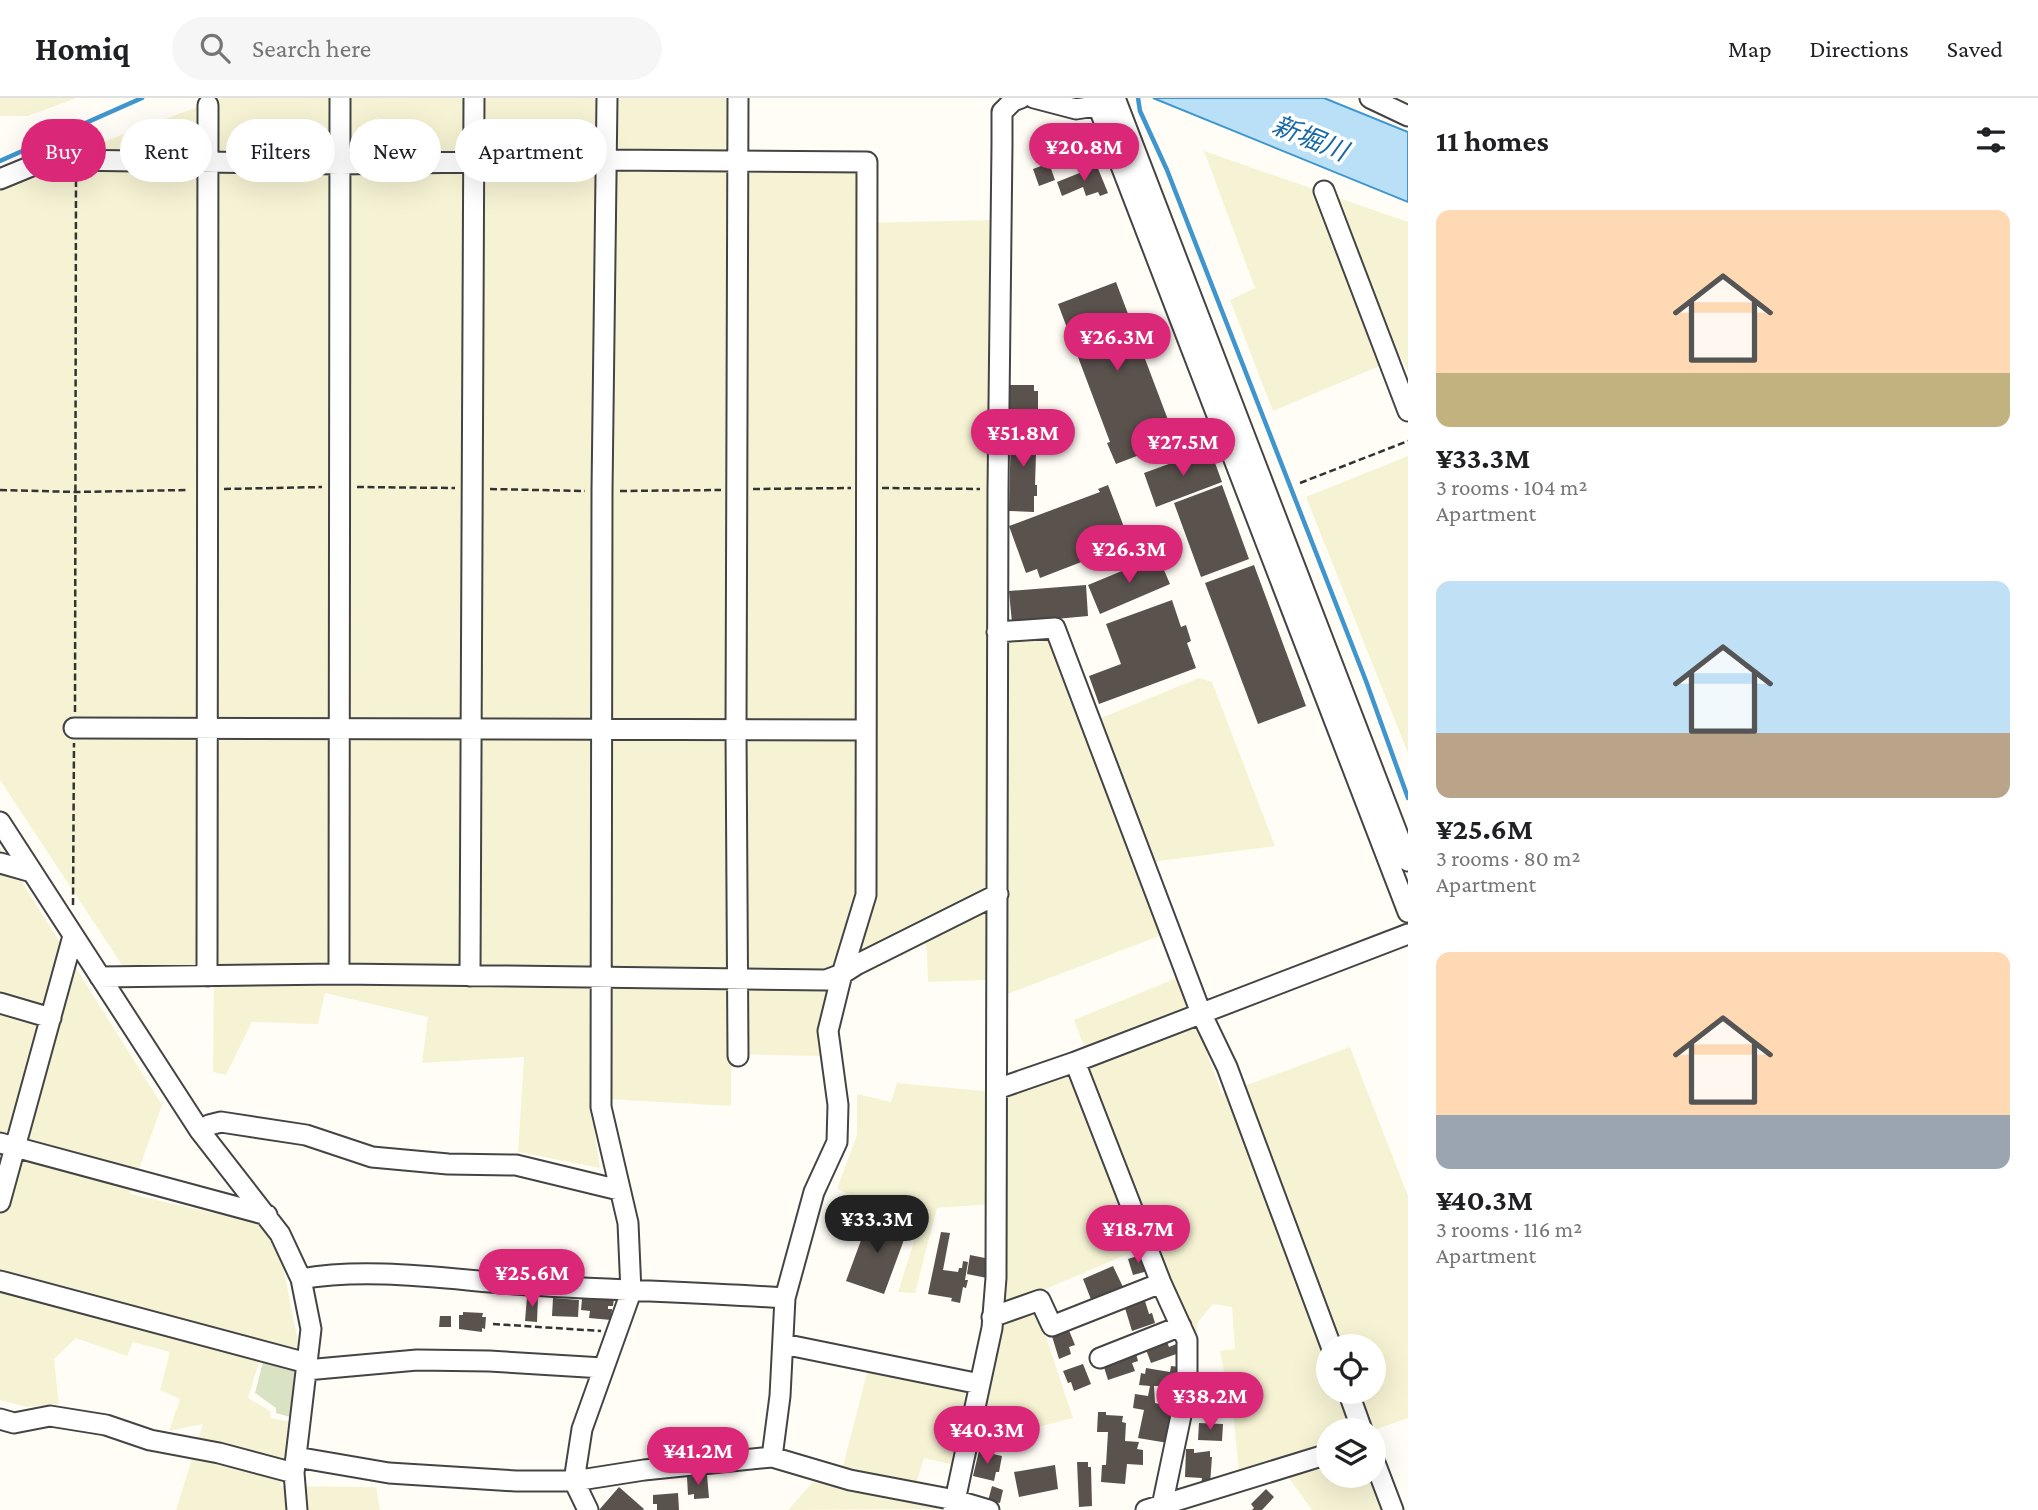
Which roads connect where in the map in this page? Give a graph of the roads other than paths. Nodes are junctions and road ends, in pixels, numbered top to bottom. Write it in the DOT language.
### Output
graph roads {
  1 [pos="340,98"];
  2 [pos="474,98"];
  3 [pos="607,98"];
  4 [pos="738,98"];
  5 [pos="1021,98"];
  6 [pos="1034,98"];
  7 [pos="1370,98"];
  8 [pos="1106,101"];
  9 [pos="208,105"];
  10 [pos="1408,116"];
  11 [pos="208,119"];
  12 [pos="474,119"];
  13 [pos="607,119"];
  14 [pos="120,160"];
  15 [pos="607,160"];
  16 [pos="212,161"];
  17 [pos="455,161"];
  18 [pos="737,161"];
  19 [pos="340,164"];
  20 [pos="0,179"];
  21 [pos="208,182"];
  22 [pos="473,182"];
  23 [pos="607,182"];
  24 [pos="1324,191"];
  25 [pos="1408,411"];
  26 [pos="997,632"];
  27 [pos="75,728"];
  28 [pos="339,729"];
  29 [pos="207,730"];
  30 [pos="471,730"];
  31 [pos="866,730"];
  32 [pos="601,731"];
  33 [pos="736,731"];
  34 [pos="0,822"];
  35 [pos="1408,860"];
  36 [pos="0,863"];
  37 [pos="32,872"];
  38 [pos="998,894"];
  39 [pos="1408,912"];
  40 [pos="1408,934"];
  41 [pos="73,936"];
  42 [pos="339,974"];
  43 [pos="842,974"];
  44 [pos="207,976"];
  45 [pos="470,976"];
  46 [pos="100,977"];
  47 [pos="599,978"];
  48 [pos="737,979"];
  49 [pos="0,1003"];
  50 [pos="1201,1013"];
  51 [pos="51,1018"];
  52 [pos="738,1056"];
  53 [pos="1075,1062"];
  54 [pos="996,1089"];
  55 [pos="200,1131"];
  56 [pos="8,1145"];
  57 [pos="619,1190"];
  58 [pos="0,1202"];
  59 [pos="267,1215"];
  60 [pos="301,1279"];
  61 [pos="0,1281"];
  62 [pos="1161,1283"];
  63 [pos="631,1292"];
  64 [pos="785,1298"];
  65 [pos="992,1317"];
  66 [pos="1181,1326"];
  67 [pos="1327,1334"];
  68 [pos="783,1344"];
  69 [pos="1100,1358"];
  70 [pos="306,1366"];
  71 [pos="603,1368"];
  72 [pos="980,1384"];
  73 [pos="0,1419"];
  74 [pos="772,1457"];
  75 [pos="1316,1458"];
  76 [pos="295,1465"];
  77 [pos="574,1481"];
  78 [pos="1385,1488"];
  79 [pos="954,1505"];
  80 [pos="1154,1508"];
  81 [pos="297,1510"];
  82 [pos="587,1510"];
  83 [pos="989,1510"];
  84 [pos="1394,1510"];
  1 -- 19 [label="street"];
  2 -- 12 [label="street"];
  3 -- 13 [label="street"];
  4 -- 18 [label="street"];
  5 -- 26 [label="street"];
  6 -- 8 [label="street"];
  7 -- 10 [label="street"];
  8 -- 35 [label="street"];
  8 -- 39 [label="street"];
  9 -- 11 [label="street"];
  14 -- 20 [label="street"];
  15 -- 18 [label="street"];
  16 -- 19 [label="street"];
  17 -- 19 [label="street"];
  18 -- 31 [label="street"];
  18 -- 33 [label="street"];
  19 -- 28 [label="street"];
  21 -- 29 [label="street"];
  22 -- 30 [label="street"];
  23 -- 32 [label="street"];
  24 -- 25 [label="street"];
  26 -- 38 [label="street"];
  26 -- 50 [label="street"];
  27 -- 29 [label="street"];
  28 -- 29 [label="street"];
  28 -- 30 [label="street"];
  28 -- 42 [label="street"];
  29 -- 44 [label="street"];
  30 -- 32 [label="street"];
  30 -- 45 [label="street"];
  31 -- 33 [label="street"];
  31 -- 43 [label="street"];
  32 -- 33 [label="street"];
  32 -- 47 [label="street"];
  33 -- 48 [label="street"];
  34 -- 37 [label="street"];
  36 -- 37 [label="street"];
  37 -- 41 [label="street"];
  38 -- 43 [label="street"];
  38 -- 54 [label="street"];
  40 -- 50 [label="street"];
  41 -- 46 [label="street"];
  41 -- 51 [label="street"];
  42 -- 44 [label="street"];
  42 -- 45 [label="street"];
  43 -- 48 [label="street"];
  43 -- 64 [label="street"];
  44 -- 46 [label="street"];
  45 -- 47 [label="street"];
  46 -- 55 [label="street"];
  47 -- 48 [label="street"];
  47 -- 57 [label="street"];
  48 -- 52 [label="street"];
  49 -- 51 [label="street"];
  50 -- 53 [label="street"];
  50 -- 67 [label="street"];
  51 -- 56 [label="street"];
  53 -- 54 [label="street"];
  53 -- 62 [label="street"];
  54 -- 65 [label="street"];
  55 -- 57 [label="street"];
  55 -- 59 [label="street"];
  56 -- 58 [label="street"];
  56 -- 59 [label="street"];
  57 -- 63 [label="street"];
  59 -- 60 [label="street"];
  60 -- 63 [label="street"];
  60 -- 70 [label="street"];
  61 -- 70 [label="street"];
  62 -- 65 [label="street"];
  62 -- 66 [label="street"];
  63 -- 64 [label="street"];
  63 -- 71 [label="street"];
  64 -- 68 [label="street"];
  65 -- 72 [label="street"];
  66 -- 69 [label="street"];
  66 -- 80 [label="street"];
  68 -- 72 [label="street"];
  68 -- 74 [label="street"];
  70 -- 71 [label="street"];
  70 -- 76 [label="street"];
  71 -- 77 [label="street"];
  72 -- 79 [label="street"];
  73 -- 76 [label="street"];
  74 -- 77 [label="street"];
  74 -- 79 [label="street"];
  75 -- 80 [label="street"];
  76 -- 77 [label="street"];
  76 -- 81 [label="street"];
  77 -- 82 [label="street"];
  78 -- 84 [label="street"];
  79 -- 83 [label="street"];
}
